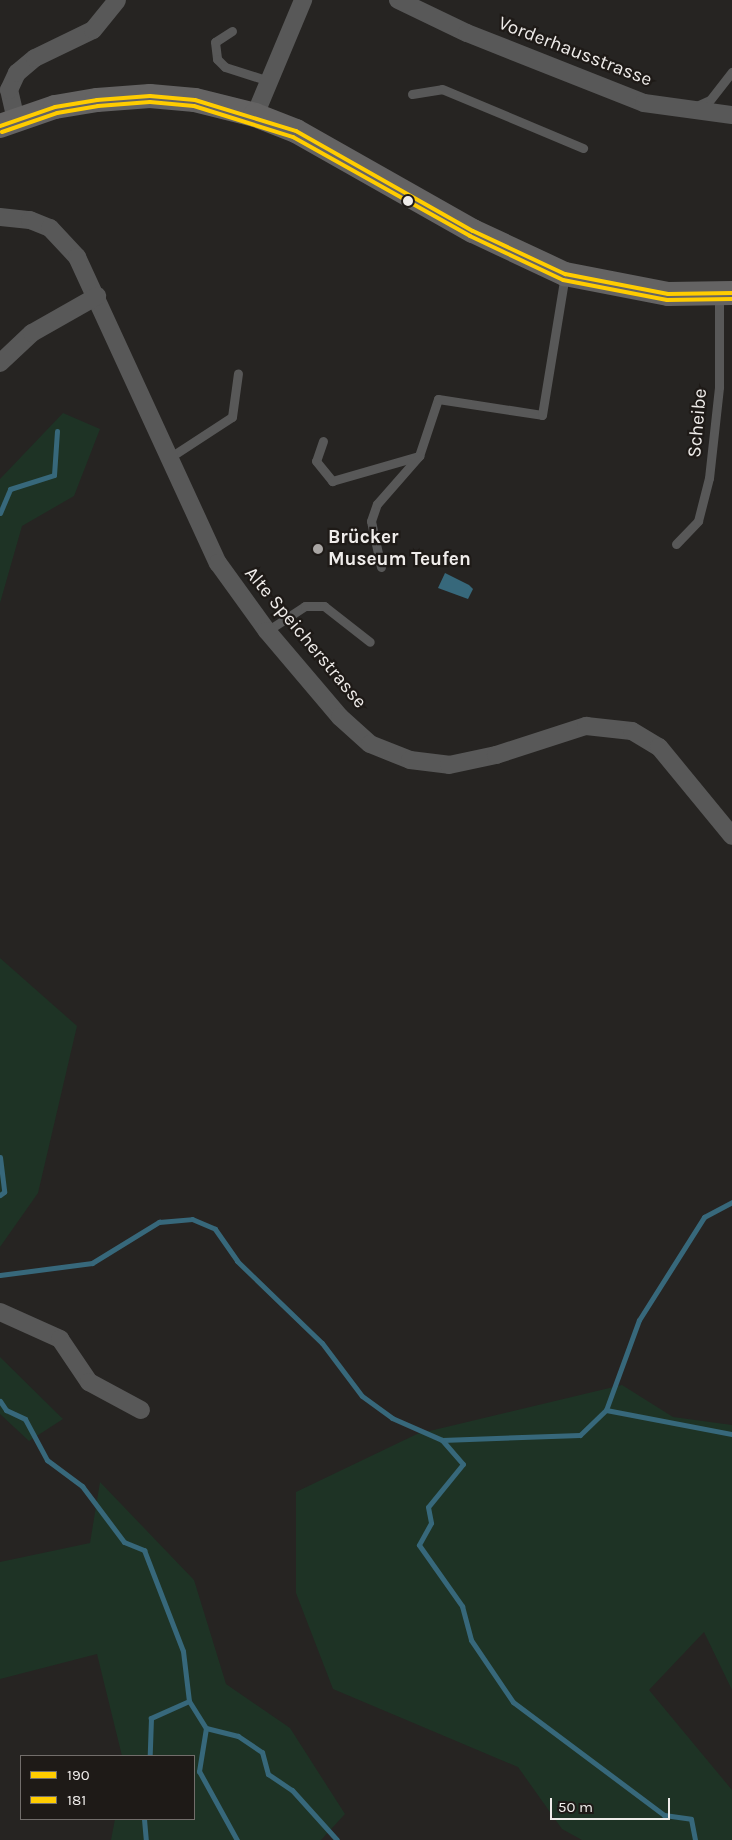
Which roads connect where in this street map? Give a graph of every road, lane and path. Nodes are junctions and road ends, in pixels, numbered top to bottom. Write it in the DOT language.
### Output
graph roads {
  1 [pos="117,0"];
  2 [pos="303,0"];
  3 [pos="398,0"];
  4 [pos="232,31"];
  5 [pos="732,72"];
  6 [pos="269,81"];
  7 [pos="412,94"];
  8 [pos="685,111"];
  9 [pos="255,115"];
  10 [pos="732,115"];
  11 [pos="8,123"];
  12 [pos="583,148"];
  13 [pos="0,217"];
  14 [pos="565,274"];
  15 [pos="726,294"];
  16 [pos="97,296"];
  17 [pos="0,362"];
  18 [pos="238,373"];
  19 [pos="323,441"];
  20 [pos="419,456"];
  21 [pos="169,458"];
  22 [pos="676,544"];
  23 [pos="381,567"];
  24 [pos="267,631"];
  25 [pos="370,642"];
  26 [pos="732,836"];
  27 [pos="0,1312"];
  28 [pos="141,1410"];
  1 -- 11 [label="street"];
  2 -- 6 [label="street"];
  3 -- 8 [label="street, Vorderhausstrasse"];
  4 -- 6 [label="lane"];
  5 -- 8 [label="lane"];
  6 -- 9 [label="street"];
  7 -- 12 [label="lane"];
  8 -- 10 [label="street, Vorderhausstrasse"];
  9 -- 11 [label="main road"];
  9 -- 14 [label="main road"];
  13 -- 16 [label="street, Alte Speicherstrasse"];
  14 -- 15 [label="main road"];
  14 -- 20 [label="lane"];
  15 -- 22 [label="lane, Scheibe"];
  16 -- 17 [label="street"];
  16 -- 21 [label="street, Alte Speicherstrasse"];
  18 -- 21 [label="lane"];
  19 -- 20 [label="lane"];
  20 -- 23 [label="lane"];
  21 -- 24 [label="street, Alte Speicherstrasse"];
  24 -- 25 [label="lane"];
  24 -- 26 [label="street, Alte Speicherstrasse"];
  27 -- 28 [label="street"];
}
